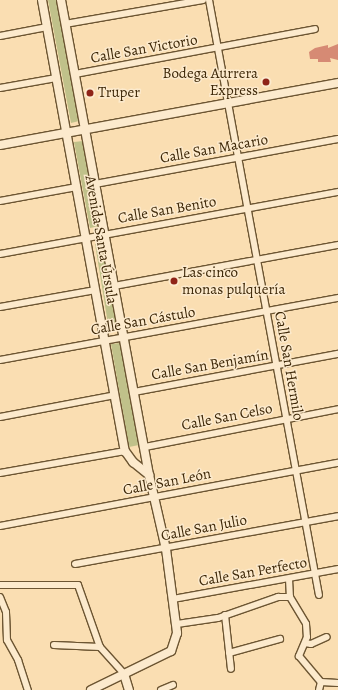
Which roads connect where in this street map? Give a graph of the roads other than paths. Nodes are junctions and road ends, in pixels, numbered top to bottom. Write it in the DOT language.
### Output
graph roads {
  1 [pos="42,0"];
  2 [pos="60,0"];
  3 [pos="203,0"];
  4 [pos="209,0"];
  5 [pos="65,24"];
  6 [pos="47,27"];
  7 [pos="315,29"];
  8 [pos="0,36"];
  9 [pos="218,49"];
  10 [pos="75,74"];
  11 [pos="56,78"];
  12 [pos="338,83"];
  13 [pos="0,88"];
  14 [pos="227,103"];
  15 [pos="84,129"];
  16 [pos="67,133"];
  17 [pos="338,139"];
  18 [pos="0,145"];
  19 [pos="237,158"];
  20 [pos="95,184"];
  21 [pos="77,187"];
  22 [pos="338,192"];
  23 [pos="0,201"];
  24 [pos="247,209"];
  25 [pos="104,235"];
  26 [pos="86,238"];
  27 [pos="338,245"];
  28 [pos="0,254"];
  29 [pos="257,260"];
  30 [pos="114,286"];
  31 [pos="95,290"];
  32 [pos="338,298"];
  33 [pos="0,307"];
  34 [pos="266,311"];
  35 [pos="124,338"];
  36 [pos="105,341"];
  37 [pos="338,354"];
  38 [pos="0,360"];
  39 [pos="276,366"];
  40 [pos="134,392"];
  41 [pos="115,395"];
  42 [pos="338,409"];
  43 [pos="0,417"];
  44 [pos="285,419"];
  45 [pos="144,447"];
  46 [pos="125,451"];
  47 [pos="338,463"];
  48 [pos="295,471"];
  49 [pos="0,473"];
  50 [pos="150,475"];
  51 [pos="156,497"];
  52 [pos="338,516"];
  53 [pos="304,522"];
  54 [pos="0,526"];
  55 [pos="166,549"];
  56 [pos="76,564"];
  57 [pos="338,569"];
  58 [pos="314,574"];
  59 [pos="288,579"];
  60 [pos="0,585"];
  61 [pos="319,594"];
  62 [pos="0,597"];
  63 [pos="290,597"];
  64 [pos="173,599"];
  65 [pos="225,615"];
  66 [pos="177,624"];
  67 [pos="327,637"];
  68 [pos="280,639"];
  69 [pos="305,643"];
  70 [pos="54,645"];
  71 [pos="100,647"];
  72 [pos="229,652"];
  73 [pos="231,669"];
  74 [pos="124,674"];
  75 [pos="321,682"];
  76 [pos="338,682"];
  77 [pos="173,685"];
  78 [pos="28,690"];
  79 [pos="91,690"];
  80 [pos="129,690"];
  81 [pos="161,690"];
  82 [pos="319,690"];
  1 -- 6 [label="street, Avenida Santa Úrsula"];
  2 -- 5 [label="street, Avenida Santa Úrsula"];
  3 -- 5 [label="street"];
  4 -- 9 [label="street, Calle San Hermilo"];
  5 -- 10 [label="street, Avenida Santa Úrsula"];
  6 -- 8 [label="street"];
  6 -- 11 [label="street, Avenida Santa Úrsula"];
  7 -- 9 [label="street, Calle San Victorio"];
  9 -- 10 [label="street, Calle San Victorio"];
  9 -- 14 [label="street, Calle San Hermilo"];
  10 -- 15 [label="street, Avenida Santa Úrsula"];
  11 -- 13 [label="street"];
  11 -- 16 [label="street, Avenida Santa Úrsula"];
  12 -- 14 [label="street"];
  14 -- 15 [label="street"];
  14 -- 19 [label="street, Calle San Hermilo"];
  15 -- 16 [label="street"];
  15 -- 20 [label="street, Avenida Santa Úrsula"];
  16 -- 18 [label="street"];
  16 -- 21 [label="street, Avenida Santa Úrsula"];
  17 -- 19 [label="street, Calle San Macario"];
  19 -- 20 [label="street, Calle San Macario"];
  19 -- 24 [label="street, Calle San Hermilo"];
  20 -- 25 [label="street, Avenida Santa Úrsula"];
  21 -- 23 [label="street"];
  21 -- 26 [label="street, Avenida Santa Úrsula"];
  22 -- 24 [label="street, Calle San Benito"];
  24 -- 25 [label="street, Calle San Benito"];
  24 -- 29 [label="street, Calle San Hermilo"];
  25 -- 26 [label="street, Calle San Benito"];
  25 -- 30 [label="street, Avenida Santa Úrsula"];
  26 -- 28 [label="street, Calle San Benito"];
  26 -- 31 [label="street, Avenida Santa Úrsula"];
  27 -- 29 [label="street"];
  29 -- 30 [label="street"];
  29 -- 34 [label="street, Calle San Hermilo"];
  30 -- 35 [label="street, Avenida Santa Úrsula"];
  31 -- 33 [label="street"];
  31 -- 36 [label="street, Avenida Santa Úrsula"];
  32 -- 34 [label="street, Calle San Cástulo"];
  34 -- 35 [label="street, Calle San Cástulo"];
  34 -- 39 [label="street, Calle San Hermilo"];
  35 -- 36 [label="street, Calle San Cástulo"];
  35 -- 40 [label="street, Avenida Santa Úrsula"];
  36 -- 38 [label="street, Calle San Cástulo"];
  36 -- 41 [label="street, Avenida Santa Úrsula"];
  37 -- 39 [label="street, Calle San Benjamín"];
  39 -- 40 [label="street, Calle San Benjamín"];
  39 -- 44 [label="street, Calle San Hermilo"];
  40 -- 45 [label="street, Avenida Santa Úrsula"];
  41 -- 43 [label="street"];
  41 -- 46 [label="street, Avenida Santa Úrsula"];
  42 -- 44 [label="street, Calle San Celso"];
  44 -- 45 [label="street, Calle San Celso"];
  44 -- 48 [label="street, Calle San Hermilo"];
  45 -- 50 [label="street, Avenida Santa Úrsula"];
  46 -- 49 [label="street"];
  46 -- 50 [label="street"];
  47 -- 48 [label="street, Calle San León"];
  48 -- 51 [label="street, Calle San León"];
  48 -- 53 [label="street, Calle San Hermilo"];
  50 -- 51 [label="street, Avenida Santa Úrsula"];
  51 -- 54 [label="street, Calle San León"];
  51 -- 55 [label="street, Avenida Santa Úrsula"];
  52 -- 53 [label="street, Calle San Julio"];
  53 -- 55 [label="street, Calle San Julio"];
  53 -- 58 [label="street, Calle San Hermilo"];
  55 -- 56 [label="street, Calle San Julio"];
  55 -- 64 [label="street, Avenida Santa Úrsula"];
  57 -- 58 [label="street, Calle San Perfecto"];
  58 -- 59 [label="street, Calle San Perfecto"];
  58 -- 61 [label="street, Calle San Hermilo"];
  59 -- 63 [label="street"];
  59 -- 64 [label="street, Calle San Perfecto"];
  60 -- 71 [label="street"];
  62 -- 78 [label="street"];
  63 -- 65 [label="street"];
  63 -- 69 [label="street"];
  64 -- 66 [label="street, Avenida Santa Úrsula"];
  65 -- 66 [label="street"];
  65 -- 72 [label="street"];
  66 -- 74 [label="street, Avenida Santa Úrsula"];
  67 -- 69 [label="street"];
  68 -- 72 [label="street"];
  69 -- 75 [label="street"];
  70 -- 71 [label="street"];
  71 -- 74 [label="street"];
  72 -- 73 [label="street"];
  74 -- 79 [label="street"];
  74 -- 80 [label="street"];
  75 -- 76 [label="street"];
  75 -- 82 [label="street"];
  77 -- 81 [label="street"];
}
